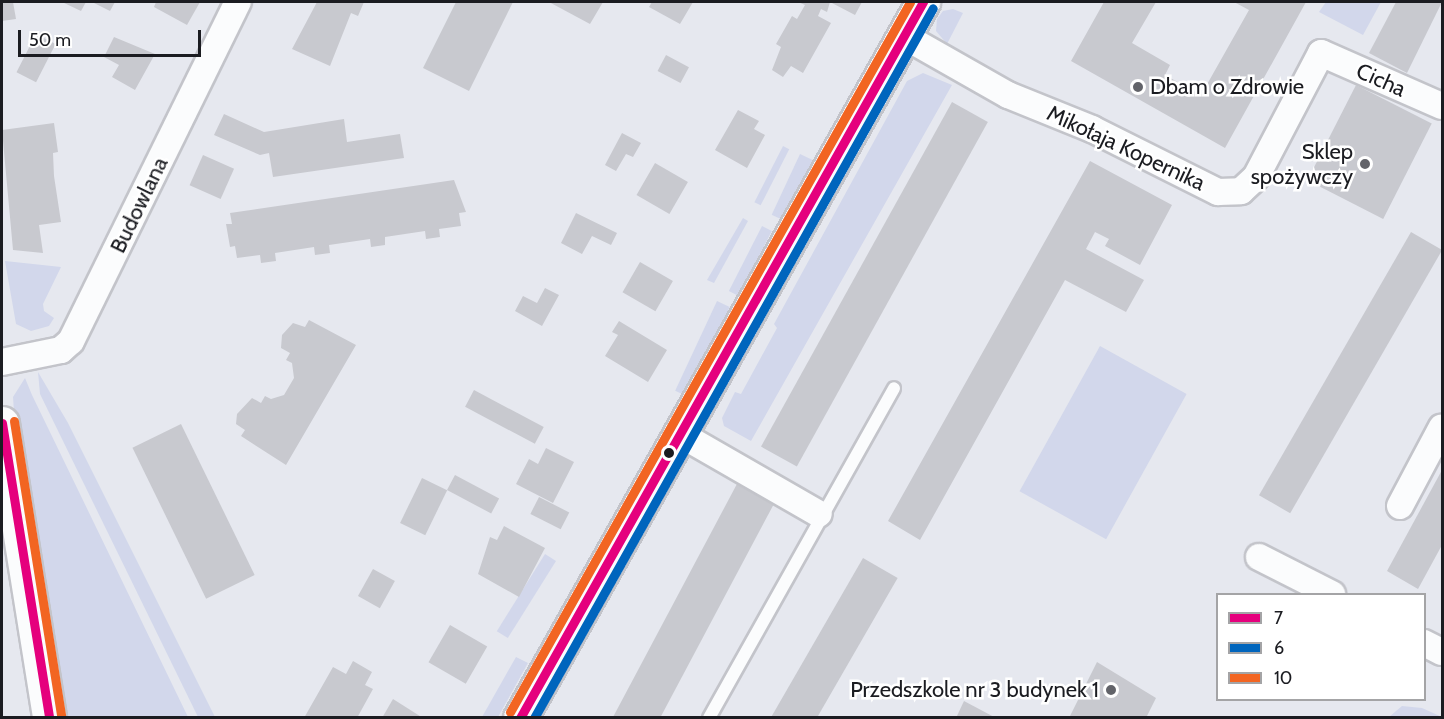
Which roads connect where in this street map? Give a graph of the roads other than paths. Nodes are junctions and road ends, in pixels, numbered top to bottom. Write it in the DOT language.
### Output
graph roads {
  1 [pos="238,2"];
  2 [pos="923,2"];
  3 [pos="904,36"];
  4 [pos="1321,53"];
  5 [pos="1443,106"];
  6 [pos="2,362"];
  7 [pos="894,388"];
  8 [pos="2,423"];
  9 [pos="1443,427"];
  10 [pos="680,434"];
  11 [pos="1400,506"];
  12 [pos="819,514"];
  13 [pos="1259,557"];
  14 [pos="1330,593"];
  15 [pos="1426,643"];
  16 [pos="1443,652"];
  17 [pos="49,717"];
  18 [pos="520,717"];
  19 [pos="709,717"];
  1 -- 6 [label="street, Budowlana"];
  2 -- 3 [label="street"];
  3 -- 4 [label="street, Mikołaja Kopernika"];
  3 -- 10 [label="street"];
  4 -- 5 [label="street, Cicha"];
  7 -- 12 [label="lane"];
  8 -- 17 [label="street"];
  9 -- 11 [label="street"];
  10 -- 12 [label="street"];
  10 -- 18 [label="street"];
  12 -- 19 [label="lane"];
  13 -- 14 [label="street"];
  15 -- 16 [label="street"];
}
